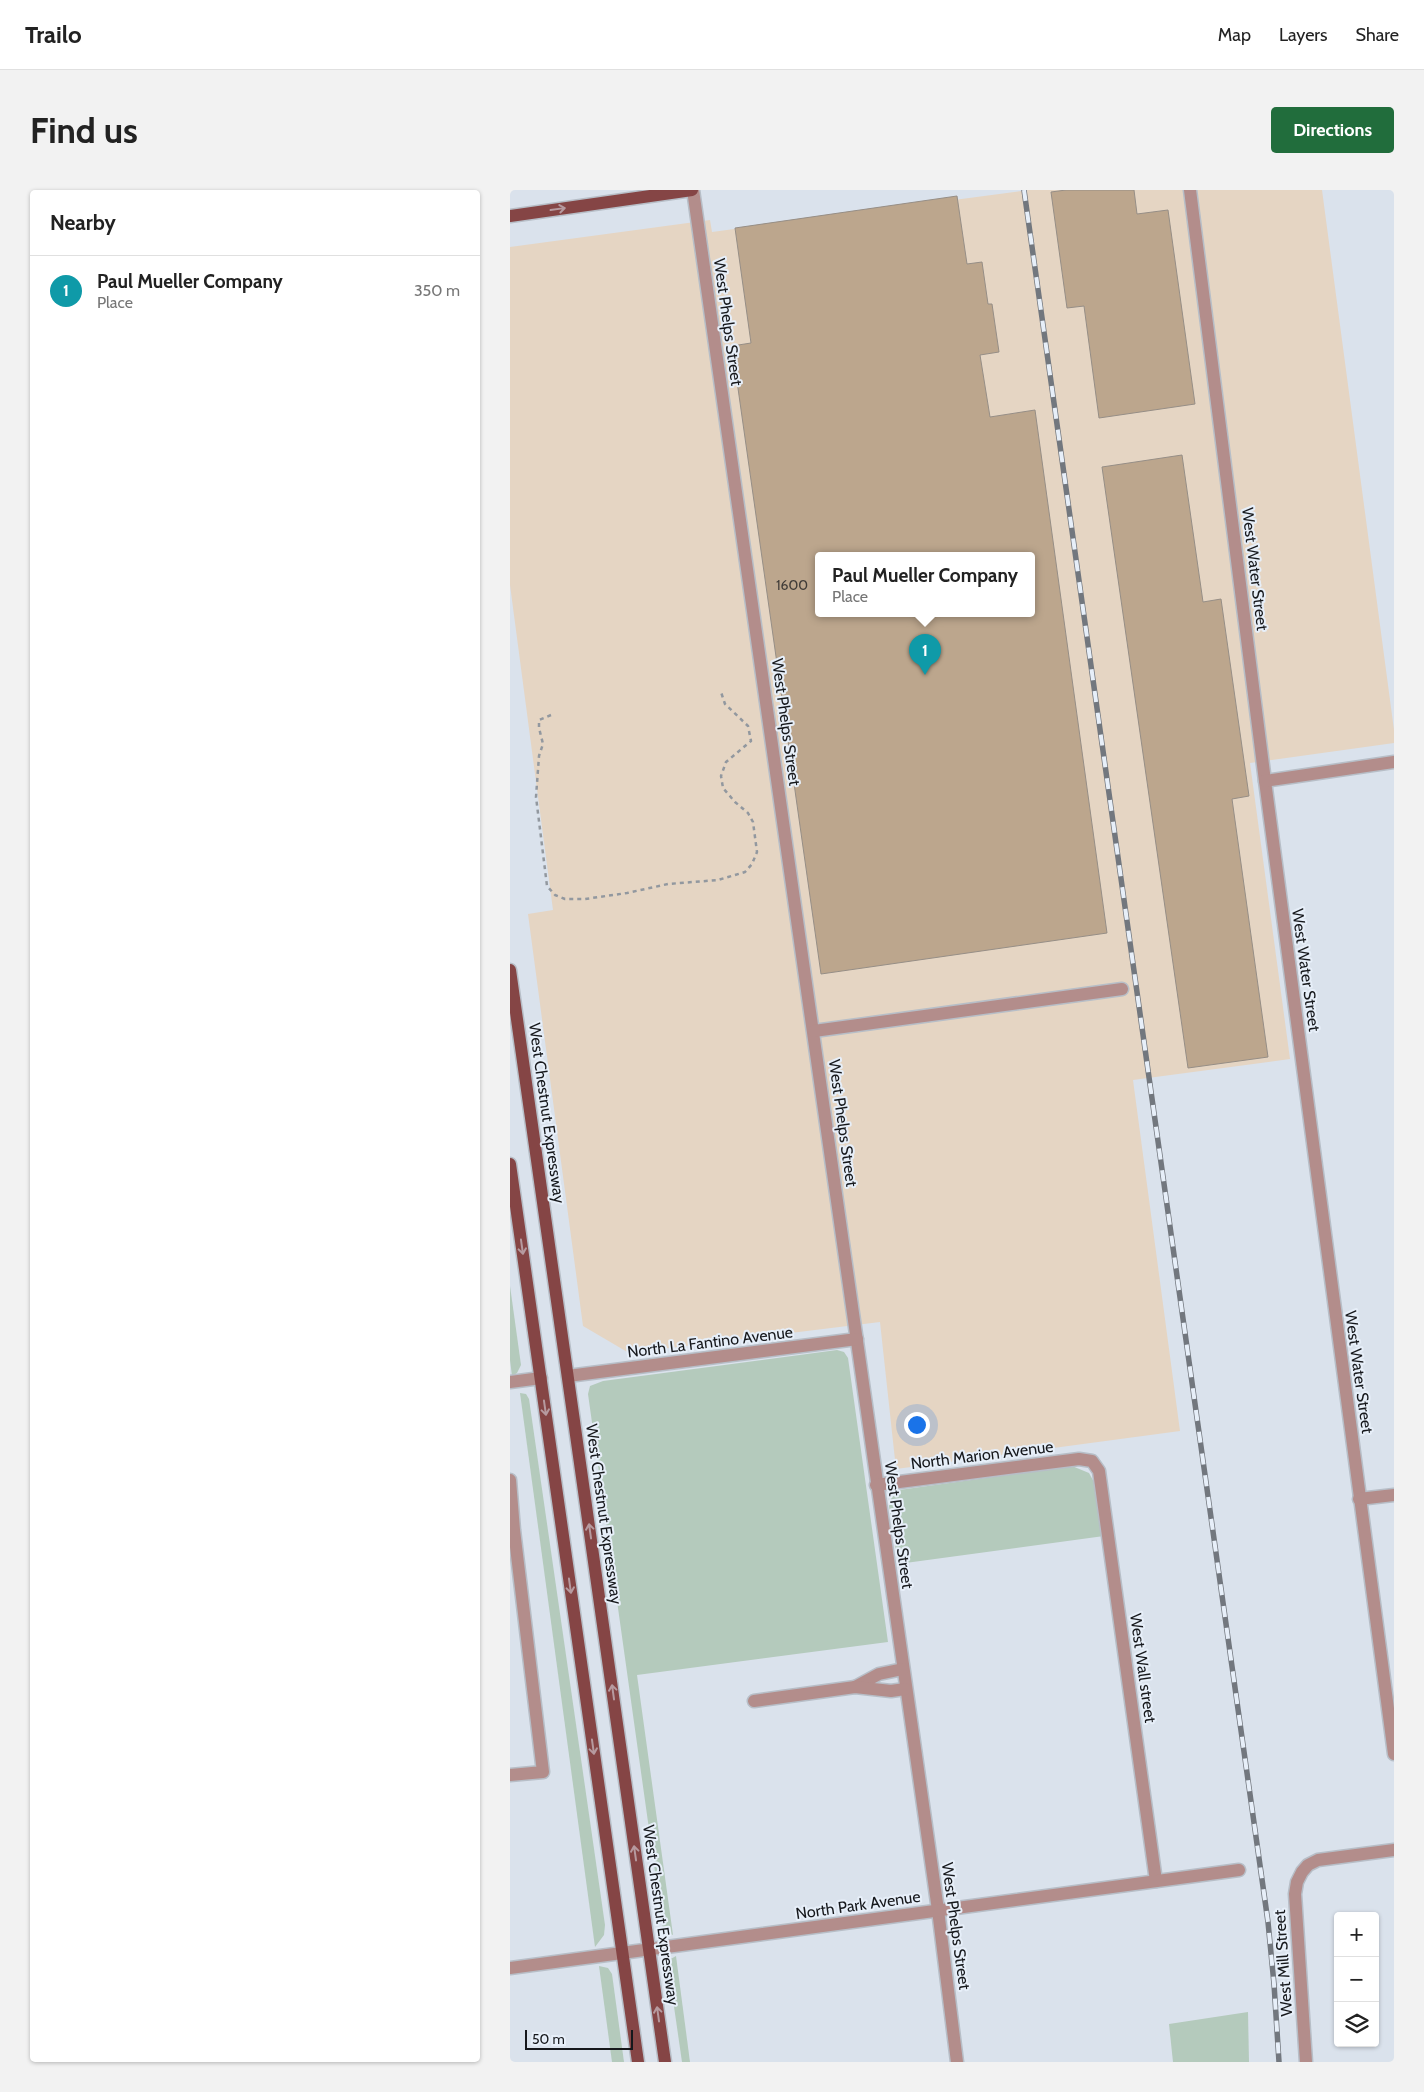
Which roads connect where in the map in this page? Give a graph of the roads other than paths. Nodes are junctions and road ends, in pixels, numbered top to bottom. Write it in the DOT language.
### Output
graph roads {
  1 [pos="692,190"];
  2 [pos="1190,190"];
  3 [pos="510,216"];
  4 [pos="1394,762"];
  5 [pos="1264,780"];
  6 [pos="510,970"];
  7 [pos="1122,989"];
  8 [pos="814,1031"];
  9 [pos="510,1164"];
  10 [pos="857,1339"];
  11 [pos="568,1376"];
  12 [pos="541,1378"];
  13 [pos="510,1382"];
  14 [pos="1092,1461"];
  15 [pos="510,1480"];
  16 [pos="876,1485"];
  17 [pos="1394,1495"];
  18 [pos="1359,1499"];
  19 [pos="513,1543"];
  20 [pos="903,1669"];
  21 [pos="854,1687"];
  22 [pos="905,1689"];
  23 [pos="754,1701"];
  24 [pos="1394,1754"];
  25 [pos="510,1775"];
  26 [pos="1394,1850"];
  27 [pos="1239,1870"];
  28 [pos="1156,1882"];
  29 [pos="938,1910"];
  30 [pos="649,1949"];
  31 [pos="623,1953"];
  32 [pos="510,1968"];
  33 [pos="638,2062"];
  34 [pos="665,2062"];
  35 [pos="957,2062"];
  36 [pos="1306,2062"];
  3 -- 1 [label="main road, one-way"];
  1 -- 8 [label="street, West Phelps Street"];
  2 -- 5 [label="street, West Water Street"];
  4 -- 5 [label="street"];
  5 -- 18 [label="street, West Water Street"];
  6 -- 11 [label="main road, West Chestnut Expressway"];
  7 -- 8 [label="street"];
  8 -- 10 [label="street, West Phelps Street"];
  9 -- 12 [label="main road, one-way"];
  10 -- 11 [label="street, North La Fantino Avenue"];
  10 -- 16 [label="street, West Phelps Street"];
  30 -- 11 [label="main road, West Chestnut Expressway, one-way"];
  12 -- 13 [label="street"];
  12 -- 31 [label="main road, one-way"];
  14 -- 16 [label="street, North Marion Avenue"];
  14 -- 28 [label="street, West Wall street"];
  15 -- 19 [label="street"];
  16 -- 20 [label="street, West Phelps Street"];
  17 -- 18 [label="street"];
  18 -- 24 [label="street, West Water Street"];
  19 -- 25 [label="street"];
  20 -- 21 [label="street"];
  20 -- 22 [label="street, West Phelps Street"];
  21 -- 22 [label="street"];
  21 -- 23 [label="street"];
  22 -- 29 [label="street, West Phelps Street"];
  26 -- 36 [label="street, West Mill Street"];
  27 -- 28 [label="street, North Park Avenue"];
  28 -- 29 [label="street, North Park Avenue"];
  29 -- 30 [label="street, North Park Avenue"];
  29 -- 35 [label="street, West Phelps Street"];
  30 -- 31 [label="street, North Park Avenue"];
  34 -- 30 [label="main road, West Chestnut Expressway, one-way"];
  31 -- 32 [label="street, North Park Avenue"];
  31 -- 33 [label="main road"];
}
